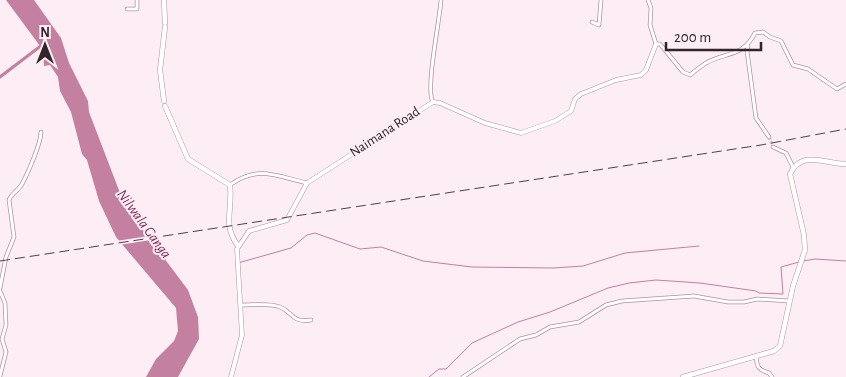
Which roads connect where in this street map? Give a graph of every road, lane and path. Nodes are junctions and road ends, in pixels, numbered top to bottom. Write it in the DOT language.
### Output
graph roads {
  1 [pos="137,0"];
  2 [pos="164,0"];
  3 [pos="441,0"];
  4 [pos="601,0"];
  5 [pos="648,0"];
  6 [pos="127,9"];
  7 [pos="592,22"];
  8 [pos="656,44"];
  9 [pos="748,46"];
  10 [pos="846,84"];
  11 [pos="433,102"];
  12 [pos="41,132"];
  13 [pos="769,137"];
  14 [pos="773,147"];
  15 [pos="846,164"];
  16 [pos="793,167"];
  17 [pos="307,183"];
  18 [pos="230,185"];
  19 [pos="238,246"];
  20 [pos="0,290"];
  21 [pos="789,301"];
  22 [pos="240,305"];
  23 [pos="311,320"];
  24 [pos="756,356"];
  25 [pos="0,376"];
  26 [pos="231,377"];
  27 [pos="464,377"];
  28 [pos="683,377"];
  29 [pos="772,377"];
  1 -- 6 [label="street"];
  2 -- 18 [label="main road"];
  3 -- 11 [label="street"];
  4 -- 7 [label="street"];
  5 -- 8 [label="street"];
  8 -- 9 [label="street"];
  8 -- 11 [label="street, Naimana Road"];
  9 -- 10 [label="street"];
  9 -- 13 [label="street"];
  11 -- 17 [label="street, Naimana Road"];
  12 -- 20 [label="street"];
  14 -- 16 [label="street"];
  15 -- 16 [label="main road"];
  16 -- 21 [label="main road"];
  17 -- 18 [label="street"];
  17 -- 19 [label="street, Naimana Road"];
  18 -- 19 [label="main road"];
  19 -- 22 [label="street"];
  20 -- 25 [label="street"];
  21 -- 24 [label="main road"];
  21 -- 27 [label="street"];
  22 -- 23 [label="street"];
  22 -- 26 [label="street"];
  24 -- 28 [label="main road"];
  24 -- 29 [label="street"];
}
